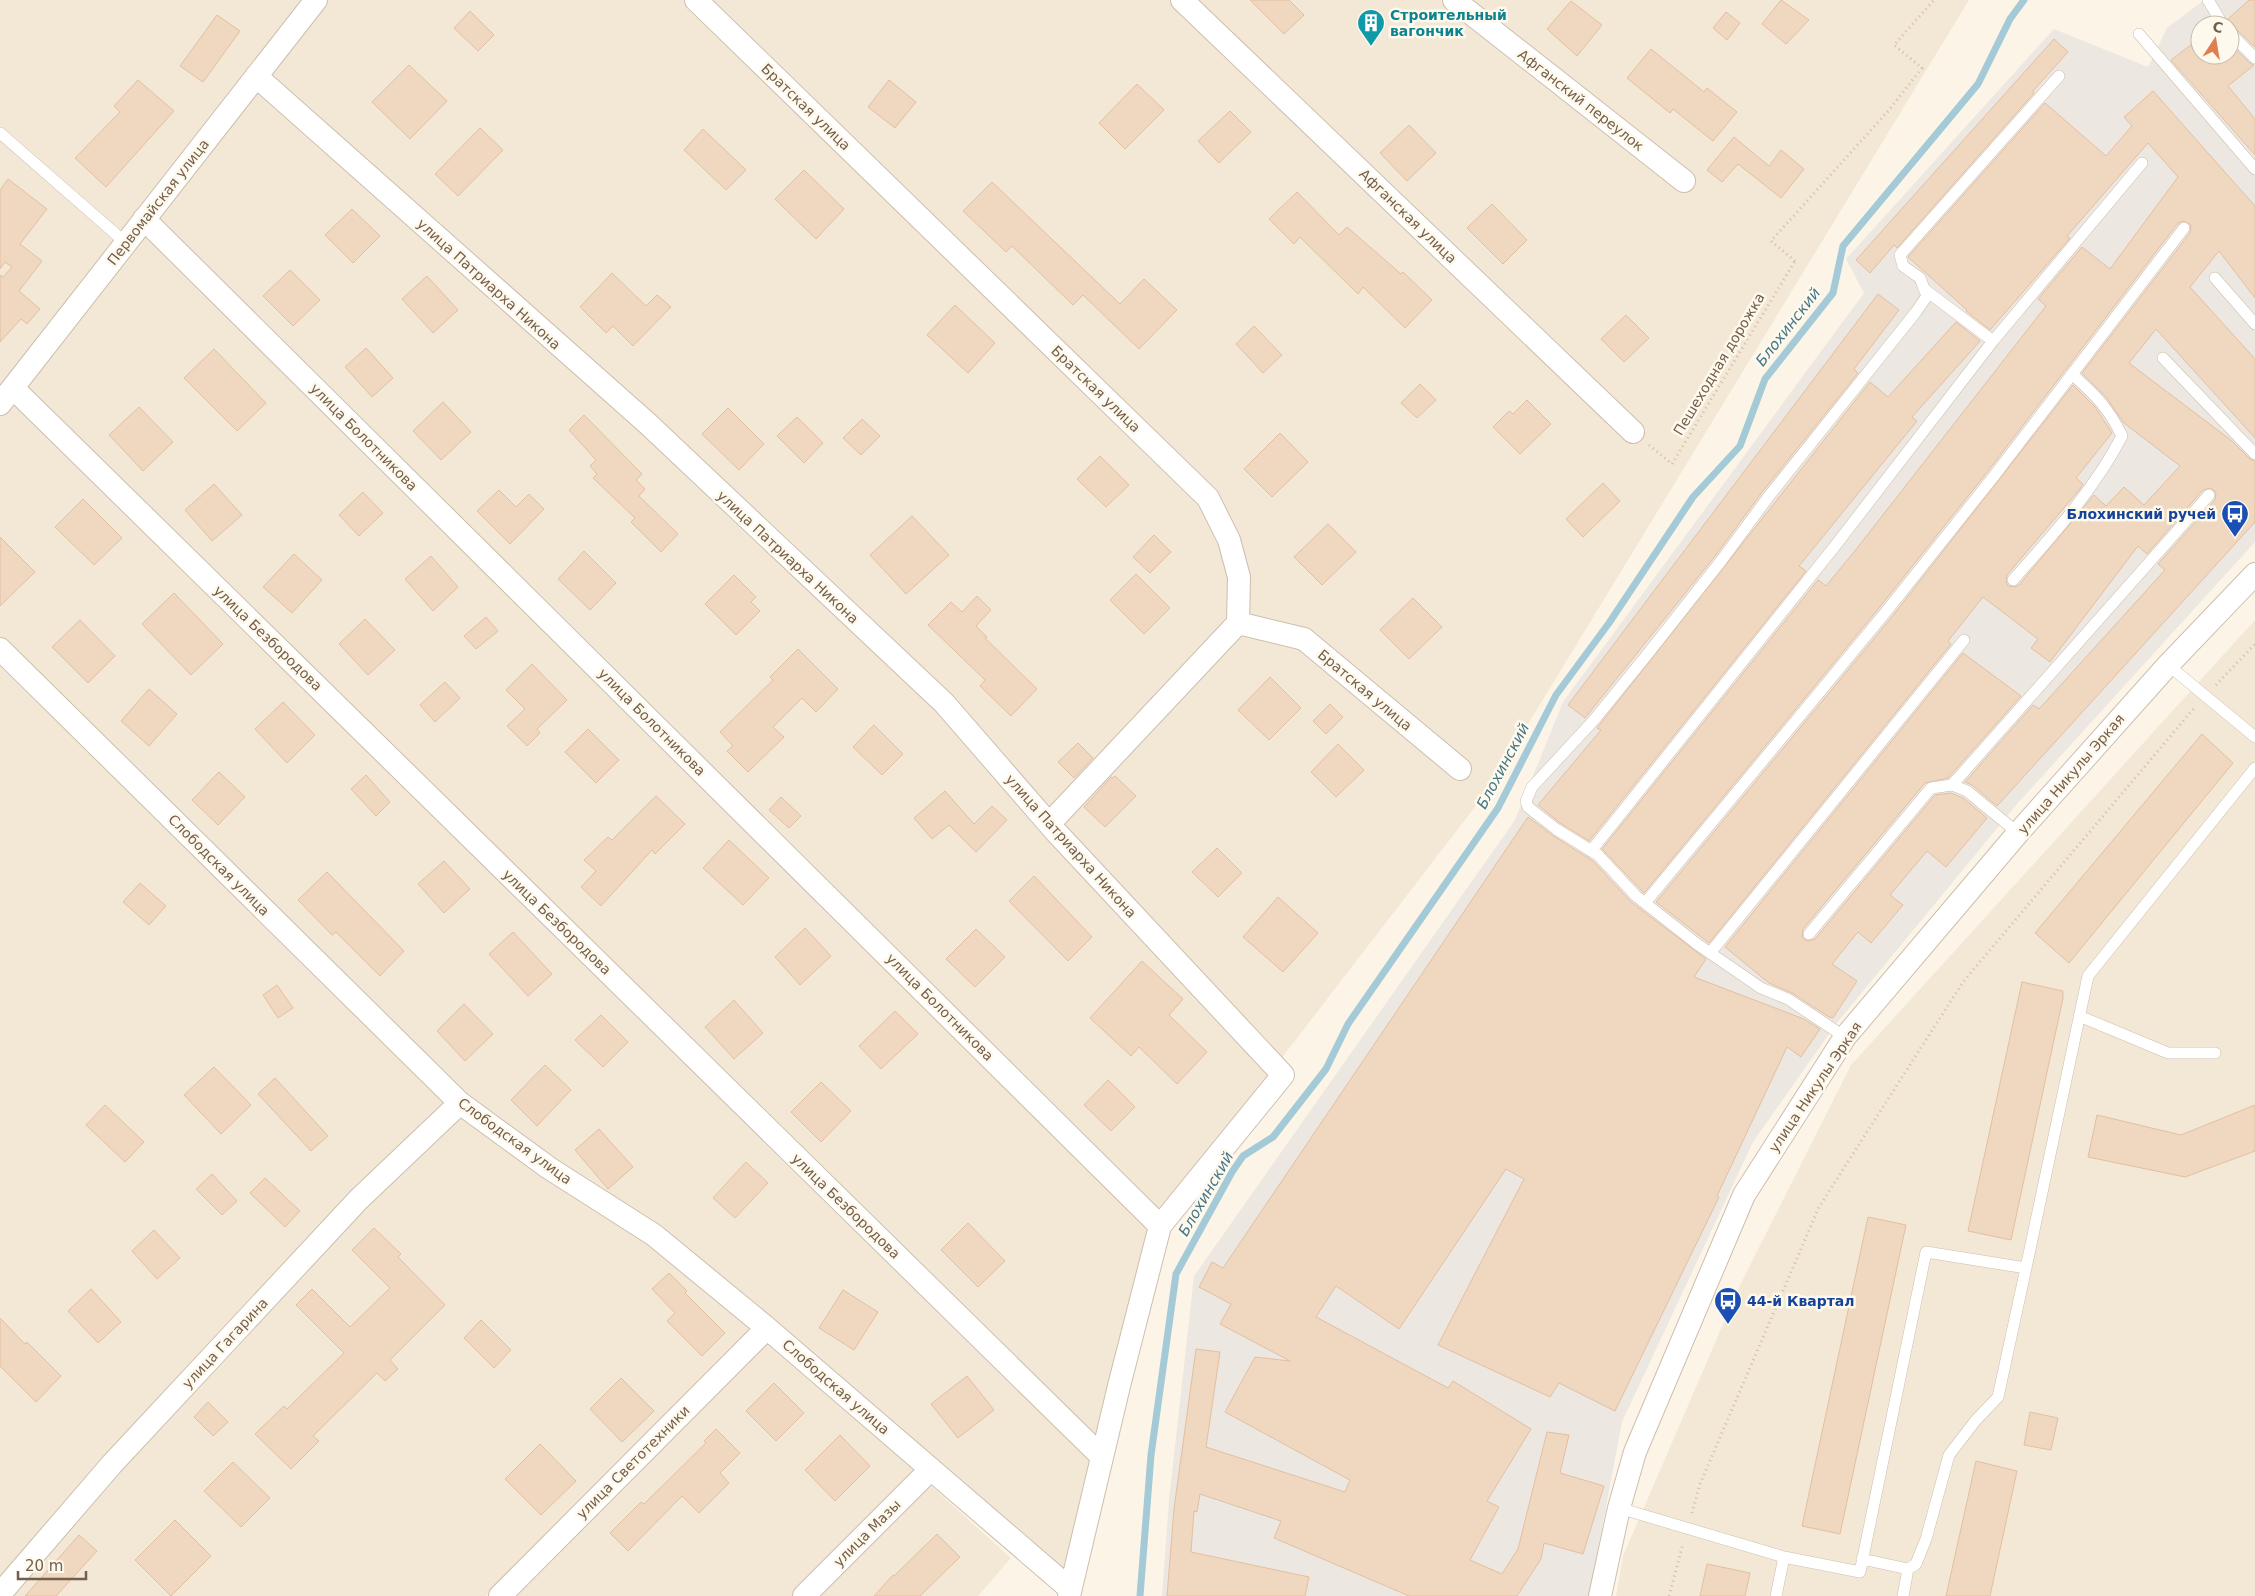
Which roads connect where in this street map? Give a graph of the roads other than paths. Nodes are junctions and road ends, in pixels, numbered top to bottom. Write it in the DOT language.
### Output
graph roads {
  1 [pos="316,0"];
  2 [pos="696,0"];
  3 [pos="1182,0"];
  4 [pos="1454,0"];
  5 [pos="2208,0"];
  6 [pos="2217,15"];
  7 [pos="2139,34"];
  8 [pos="2240,43"];
  9 [pos="2255,58"];
  10 [pos="256,76"];
  11 [pos="2060,76"];
  12 [pos="0,132"];
  13 [pos="2142,163"];
  14 [pos="2255,169"];
  15 [pos="1684,181"];
  16 [pos="144,219"];
  17 [pos="2184,228"];
  18 [pos="126,242"];
  19 [pos="2215,278"];
  20 [pos="1924,289"];
  21 [pos="2255,324"];
  22 [pos="1993,341"];
  23 [pos="2164,358"];
  24 [pos="2072,374"];
  25 [pos="6,396"];
  26 [pos="1633,432"];
  27 [pos="2255,454"];
  28 [pos="2209,495"];
  29 [pos="2013,580"];
  30 [pos="2252,583"];
  31 [pos="1238,622"];
  32 [pos="1964,640"];
  33 [pos="0,649"];
  34 [pos="2168,664"];
  35 [pos="2255,737"];
  36 [pos="2255,768"];
  37 [pos="1460,769"];
  38 [pos="1952,785"];
  39 [pos="1049,824"];
  40 [pos="2018,834"];
  41 [pos="1591,851"];
  42 [pos="1645,903"];
  43 [pos="1809,934"];
  44 [pos="1710,953"];
  45 [pos="2079,1016"];
  46 [pos="1845,1037"];
  47 [pos="2215,1053"];
  48 [pos="460,1103"];
  49 [pos="1160,1226"];
  50 [pos="2026,1268"];
  51 [pos="767,1328"];
  52 [pos="1101,1456"];
  53 [pos="931,1469"];
  54 [pos="1619,1508"];
  55 [pos="1784,1558"];
  56 [pos="1862,1559"];
  57 [pos="1908,1569"];
  58 [pos="1069,1592"];
  59 [pos="0,1594"];
  60 [pos="500,1596"];
  61 [pos="804,1596"];
  62 [pos="1600,1596"];
  63 [pos="1776,1596"];
  64 [pos="1902,1596"];
  1 -- 10 [label="street, Первомайская улица"];
  2 -- 31 [label="street, Братская улица"];
  3 -- 26 [label="street, Афганская улица"];
  4 -- 15 [label="street, Афганский переулок"];
  5 -- 6 [label="lane"];
  7 -- 14 [label="lane"];
  8 -- 9 [label="lane"];
  10 -- 16 [label="street, Первомайская улица"];
  10 -- 39 [label="street, улица Патриарха Никона"];
  11 -- 20 [label="lane"];
  12 -- 18 [label="lane"];
  13 -- 22 [label="lane"];
  16 -- 18 [label="street, Первомайская улица"];
  16 -- 49 [label="street, улица Болотникова"];
  17 -- 24 [label="lane"];
  18 -- 25 [label="street, Первомайская улица"];
  19 -- 21 [label="lane"];
  20 -- 22 [label="lane"];
  20 -- 41 [label="lane"];
  22 -- 41 [label="lane"];
  23 -- 27 [label="lane"];
  24 -- 29 [label="lane"];
  24 -- 42 [label="lane"];
  25 -- 52 [label="street, улица Безбородова"];
  28 -- 38 [label="lane"];
  30 -- 34 [label="street, улица Никулы Эркая"];
  31 -- 37 [label="street, Братская улица"];
  31 -- 39 [label="street"];
  32 -- 44 [label="lane"];
  33 -- 48 [label="street, Слободская улица"];
  34 -- 35 [label="lane"];
  34 -- 40 [label="street, улица Никулы Эркая"];
  36 -- 45 [label="lane"];
  38 -- 40 [label="lane"];
  38 -- 43 [label="lane"];
  39 -- 49 [label="street, улица Патриарха Никона"];
  40 -- 46 [label="street, улица Никулы Эркая"];
  41 -- 42 [label="lane"];
  42 -- 44 [label="lane"];
  44 -- 46 [label="lane"];
  45 -- 47 [label="lane"];
  45 -- 50 [label="lane"];
  46 -- 54 [label="street, улица Никулы Эркая"];
  48 -- 51 [label="street, Слободская улица"];
  48 -- 59 [label="street, улица Гагарина"];
  49 -- 52 [label="street"];
  50 -- 56 [label="lane"];
  50 -- 57 [label="lane"];
  51 -- 53 [label="street, Слободская улица"];
  51 -- 60 [label="street, улица Светотехники"];
  52 -- 58 [label="street"];
  53 -- 58 [label="street, Слободская улица"];
  53 -- 61 [label="street, улица Мазы"];
  54 -- 55 [label="lane"];
  54 -- 62 [label="street, улица Никулы Эркая"];
  55 -- 56 [label="lane"];
  55 -- 63 [label="lane"];
  56 -- 57 [label="lane"];
  57 -- 64 [label="lane"];
}
